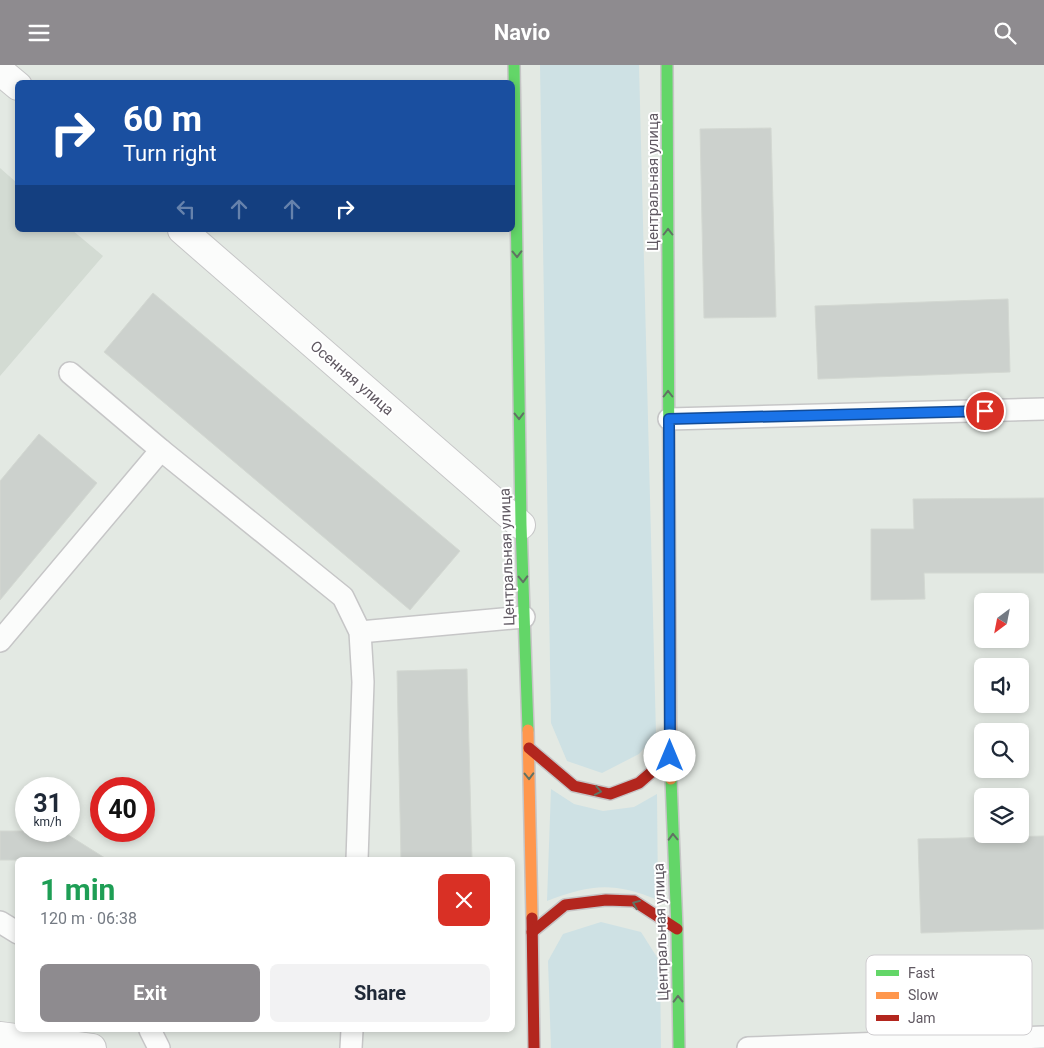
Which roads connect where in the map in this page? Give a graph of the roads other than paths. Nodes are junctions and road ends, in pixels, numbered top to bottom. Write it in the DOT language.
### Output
graph roads {
  1 [pos="514,65"];
  2 [pos="667,65"];
  3 [pos="0,71"];
  4 [pos="514,80"];
  5 [pos="15,84"];
  6 [pos="515,131"];
  7 [pos="184,232"];
  8 [pos="70,373"];
  9 [pos="1044,409"];
  10 [pos="669,419"];
  11 [pos="161,450"];
  12 [pos="521,525"];
  13 [pos="524,617"];
  14 [pos="360,631"];
  15 [pos="0,641"];
  16 [pos="529,748"];
  17 [pos="670,756"];
  18 [pos="358,857"];
  19 [pos="0,922"];
  20 [pos="677,929"];
  21 [pos="15,931"];
  22 [pos="532,932"];
  23 [pos="151,1032"];
  24 [pos="352,1032"];
  25 [pos="0,1036"];
  26 [pos="1044,1037"];
  27 [pos="79,1047"];
  28 [pos="159,1048"];
  29 [pos="351,1048"];
  30 [pos="534,1048"];
  31 [pos="679,1048"];
  32 [pos="748,1048"];
  1 -- 4 [label="street, Центральная улица, one-way"];
  10 -- 2 [label="street, Центральная улица, one-way"];
  3 -- 5 [label="street"];
  6 -- 12 [label="street, Центральная улица, one-way"];
  7 -- 12 [label="street, Осенняя улица"];
  8 -- 11 [label="lane"];
  9 -- 10 [label="lane"];
  10 -- 17 [label="street, Центральная улица"];
  11 -- 14 [label="lane"];
  11 -- 15 [label="lane"];
  12 -- 13 [label="street, Центральная улица, one-way"];
  13 -- 14 [label="lane"];
  13 -- 16 [label="street, Центральная улица"];
  14 -- 18 [label="lane"];
  16 -- 17 [label="street, one-way"];
  16 -- 22 [label="street, Центральная улица, one-way"];
  20 -- 17 [label="street, Центральная улица, one-way"];
  19 -- 21 [label="lane"];
  20 -- 22 [label="street, one-way"];
  31 -- 20 [label="street, Центральная улица, one-way"];
  22 -- 30 [label="street, Центральная улица"];
  23 -- 28 [label="lane"];
  24 -- 29 [label="lane"];
  25 -- 27 [label="street"];
  26 -- 32 [label="lane"];
}
